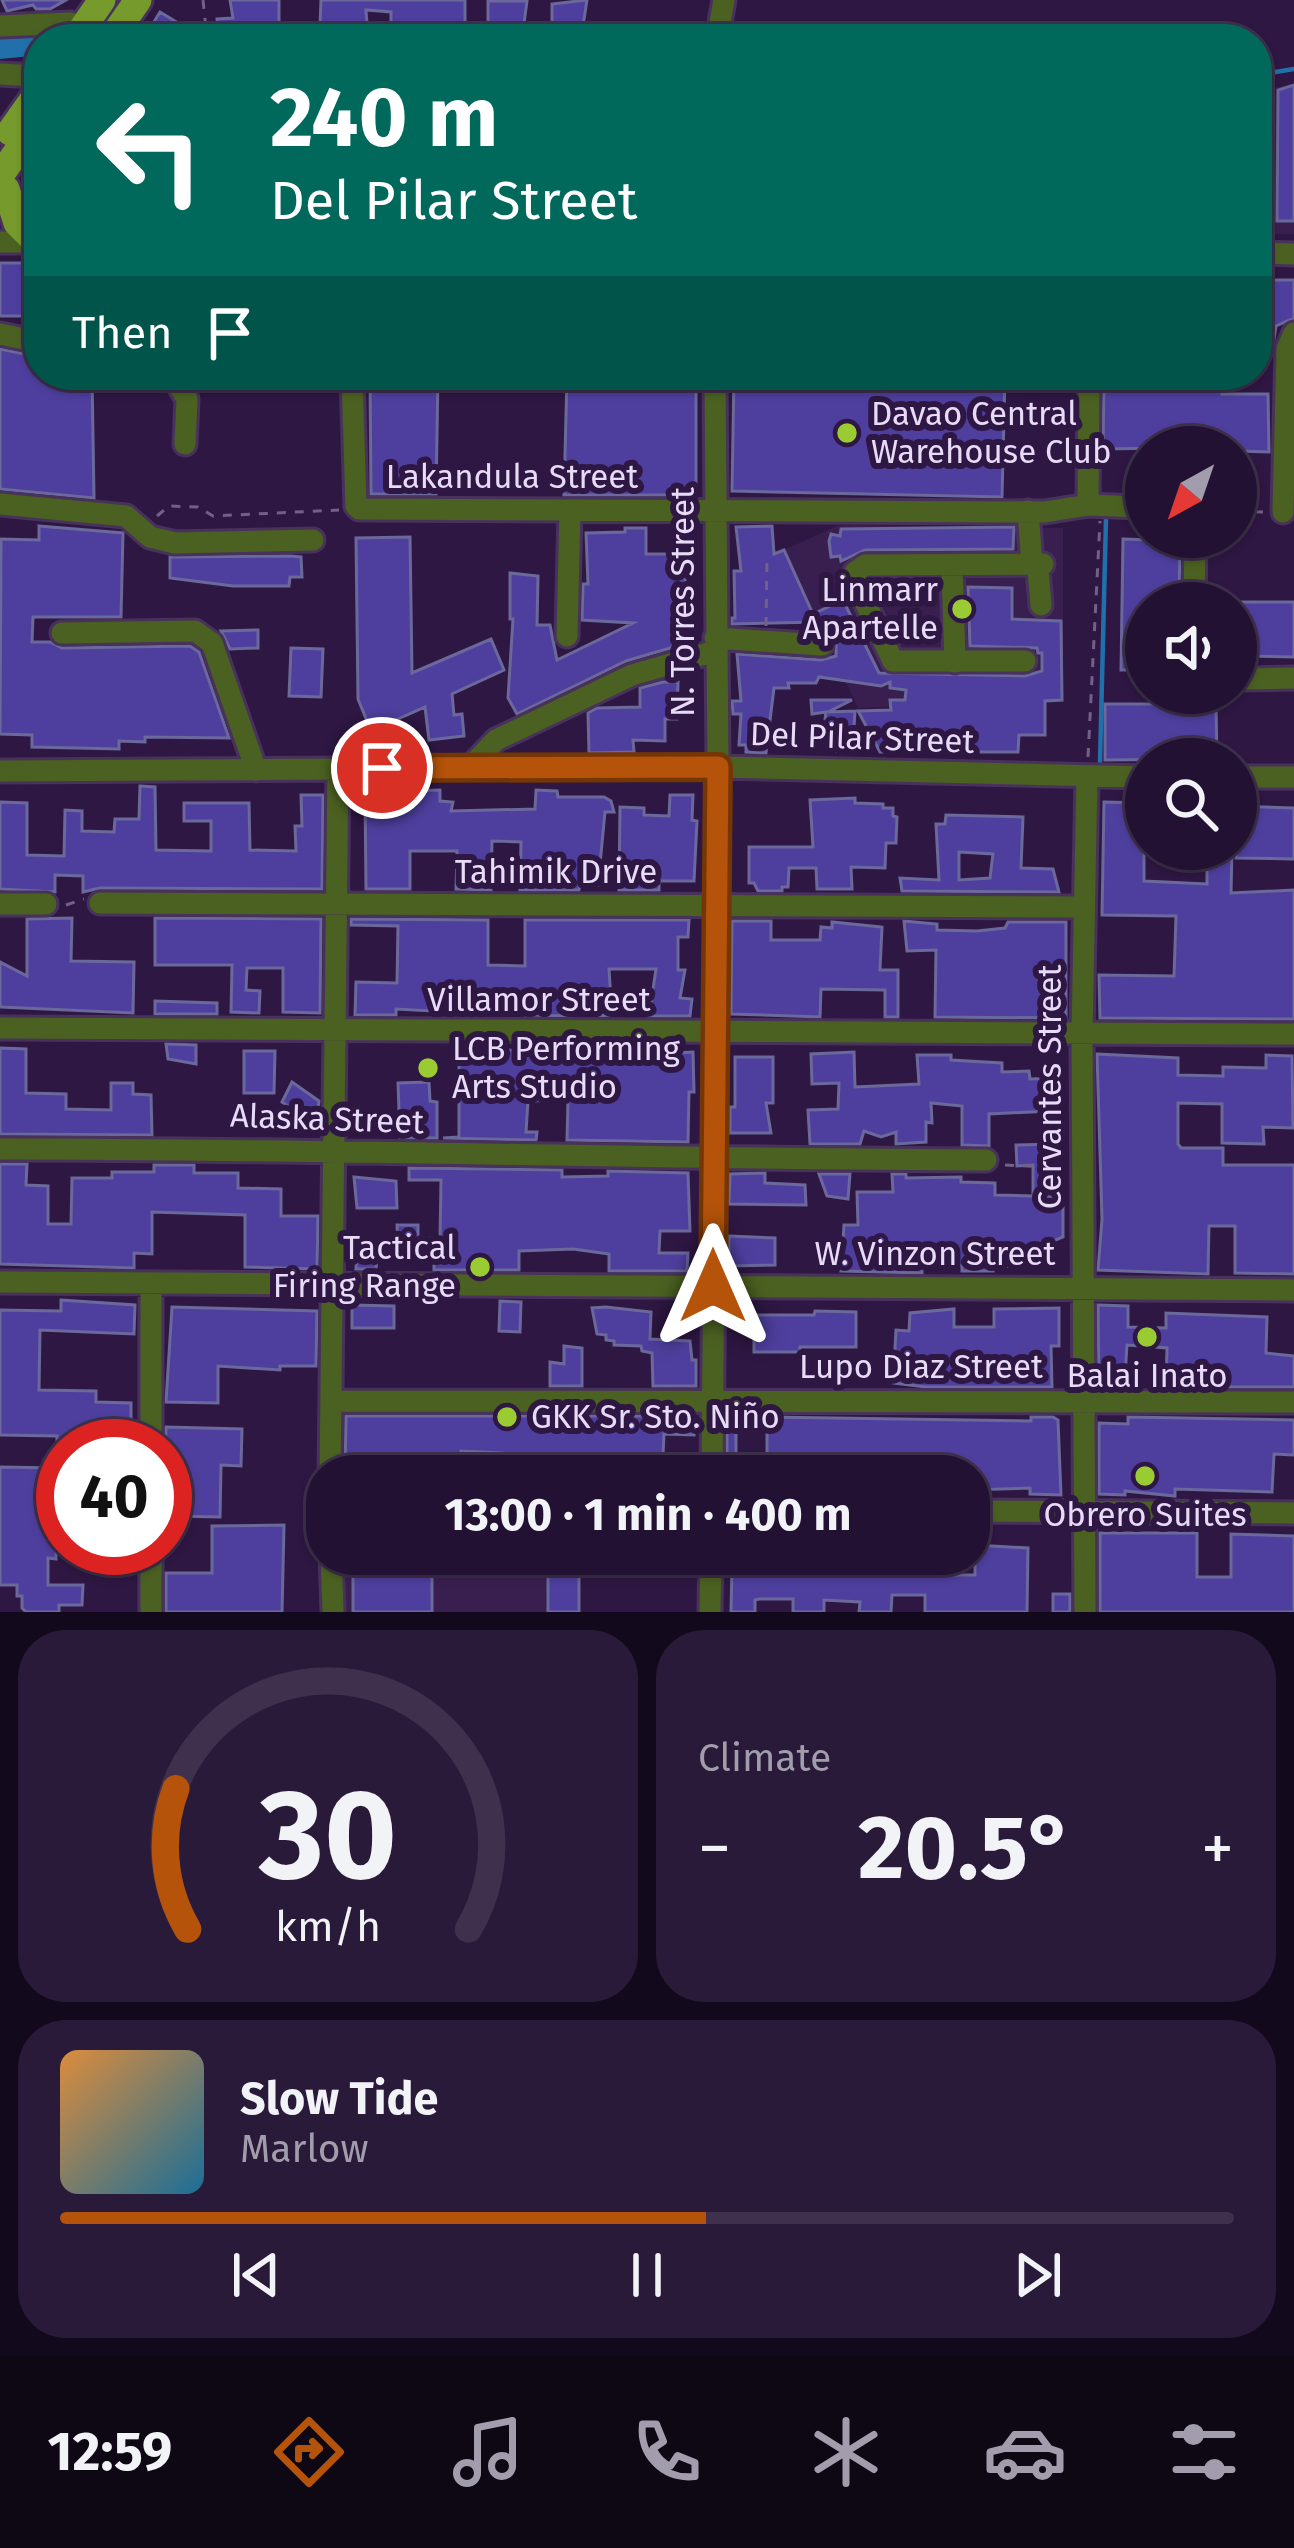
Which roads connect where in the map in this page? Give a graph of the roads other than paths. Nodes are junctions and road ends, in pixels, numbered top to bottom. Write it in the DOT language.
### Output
graph roads {
  1 [pos="102,0"];
  2 [pos="74,24"];
  3 [pos="24,94"];
  4 [pos="24,102"];
  5 [pos="0,124"];
  6 [pos="0,146"];
  7 [pos="24,148"];
  8 [pos="24,161"];
  9 [pos="2,188"];
  10 [pos="24,229"];
  11 [pos="1294,333"];
  12 [pos="181,390"];
  13 [pos="352,390"];
  14 [pos="715,390"];
  15 [pos="1090,390"];
  16 [pos="185,444"];
  17 [pos="0,504"];
  18 [pos="1095,506"];
  19 [pos="1125,507"];
  20 [pos="716,509"];
  21 [pos="570,511"];
  22 [pos="1036,511"];
  23 [pos="1283,512"];
  24 [pos="313,540"];
  25 [pos="1038,566"];
  26 [pos="952,568"];
  27 [pos="1041,605"];
  28 [pos="62,633"];
  29 [pos="567,636"];
  30 [pos="715,644"];
  31 [pos="822,644"];
  32 [pos="1025,661"];
  33 [pos="955,662"];
  34 [pos="1294,678"];
  35 [pos="1257,679"];
  36 [pos="471,766"];
  37 [pos="718,767"];
  38 [pos="338,769"];
  39 [pos="256,770"];
  40 [pos="0,771"];
  41 [pos="1087,777"];
  42 [pos="1125,777"];
  43 [pos="1257,777"];
  44 [pos="1294,777"];
  45 [pos="100,903"];
  46 [pos="0,904"];
  47 [pos="46,904"];
  48 [pos="716,904"];
  49 [pos="339,905"];
  50 [pos="1083,908"];
  51 [pos="0,1028"];
  52 [pos="336,1032"];
  53 [pos="1082,1034"];
  54 [pos="1294,1034"];
  55 [pos="715,1035"];
  56 [pos="0,1149"];
  57 [pos="334,1149"];
  58 [pos="714,1156"];
  59 [pos="986,1160"];
  60 [pos="0,1282"];
  61 [pos="151,1283"];
  62 [pos="332,1285"];
  63 [pos="713,1286"];
  64 [pos="1084,1288"];
  65 [pos="1294,1290"];
  66 [pos="711,1400"];
  67 [pos="1084,1400"];
  68 [pos="331,1401"];
  69 [pos="1294,1402"];
  70 [pos="151,1419"];
  71 [pos="330,1455"];
  72 [pos="712,1455"];
  73 [pos="990,1511"];
  74 [pos="1084,1512"];
  75 [pos="1294,1513"];
  76 [pos="151,1575"];
  77 [pos="331,1575"];
  78 [pos="711,1575"];
  79 [pos="151,1612"];
  80 [pos="332,1612"];
  81 [pos="710,1612"];
  82 [pos="1085,1612"];
  1 -- 2 [label="main road"];
  3 -- 5 [label="main road"];
  4 -- 6 [label="main road"];
  7 -- 9 [label="main road"];
  8 -- 9 [label="main road"];
  9 -- 10 [label="main road"];
  11 -- 23 [label="street"];
  12 -- 16 [label="street"];
  13 -- 21 [label="street, Lakandula Street"];
  14 -- 20 [label="street, N. Torres Street"];
  15 -- 18 [label="street"];
  17 -- 24 [label="street"];
  18 -- 19 [label="street, Lakandula Street"];
  18 -- 22 [label="street, Lakandula Street"];
  20 -- 21 [label="street, Lakandula Street"];
  20 -- 22 [label="street, Lakandula Street"];
  20 -- 30 [label="street, N. Torres Street"];
  21 -- 29 [label="street"];
  22 -- 25 [label="street"];
  25 -- 26 [label="street"];
  25 -- 27 [label="street"];
  26 -- 33 [label="street"];
  26 -- 33 [label="street"];
  28 -- 39 [label="street"];
  30 -- 31 [label="street"];
  30 -- 36 [label="street"];
  30 -- 37 [label="street, N. Torres Street"];
  32 -- 33 [label="street"];
  34 -- 35 [label="street"];
  36 -- 37 [label="street, Del Pilar Street"];
  36 -- 38 [label="street, Del Pilar Street"];
  37 -- 41 [label="street, Del Pilar Street"];
  37 -- 48 [label="street, N. Torres Street"];
  38 -- 39 [label="street, Del Pilar Street"];
  38 -- 49 [label="street"];
  39 -- 40 [label="street, Del Pilar Street"];
  41 -- 42 [label="street, Del Pilar Street"];
  41 -- 50 [label="street, Cervantes Street"];
  43 -- 44 [label="street"];
  45 -- 49 [label="street, Tahimik Drive"];
  46 -- 47 [label="street"];
  48 -- 49 [label="street, Tahimik Drive"];
  48 -- 50 [label="street, Tahimik Drive"];
  48 -- 55 [label="street, N. Torres Street"];
  49 -- 52 [label="street"];
  50 -- 53 [label="street, Cervantes Street"];
  51 -- 52 [label="street, Villamor Street"];
  52 -- 55 [label="street, Villamor Street"];
  52 -- 57 [label="street"];
  53 -- 54 [label="street, Villamor Street"];
  53 -- 55 [label="street, Villamor Street"];
  53 -- 64 [label="street, Cervantes Street"];
  55 -- 58 [label="street, N. Torres Street"];
  56 -- 57 [label="street, Alaska Street"];
  57 -- 58 [label="street, Alaska Street"];
  57 -- 62 [label="street"];
  58 -- 59 [label="street, Alaska Street"];
  58 -- 63 [label="street, N. Torres Street"];
  60 -- 61 [label="street, W. Vinzon Street"];
  61 -- 62 [label="street, W. Vinzon Street"];
  61 -- 70 [label="street"];
  62 -- 63 [label="street, W. Vinzon Street"];
  62 -- 68 [label="street"];
  63 -- 64 [label="street, W. Vinzon Street"];
  63 -- 66 [label="street, N. Torres Street"];
  64 -- 65 [label="street, W. Vinzon Street"];
  64 -- 67 [label="street, Cervantes Street"];
  66 -- 67 [label="street, Lupo Diaz Street"];
  66 -- 68 [label="street, Lupo Diaz Street"];
  66 -- 72 [label="street, N. Torres Street"];
  67 -- 69 [label="street, Lupo Diaz Street"];
  67 -- 74 [label="street, Cervantes Street"];
  68 -- 71 [label="street"];
  73 -- 74 [label="street"];
  74 -- 75 [label="street"];
  74 -- 82 [label="street, Cervantes Street"];
  76 -- 79 [label="street"];
  77 -- 80 [label="street"];
  78 -- 81 [label="street"];
}
